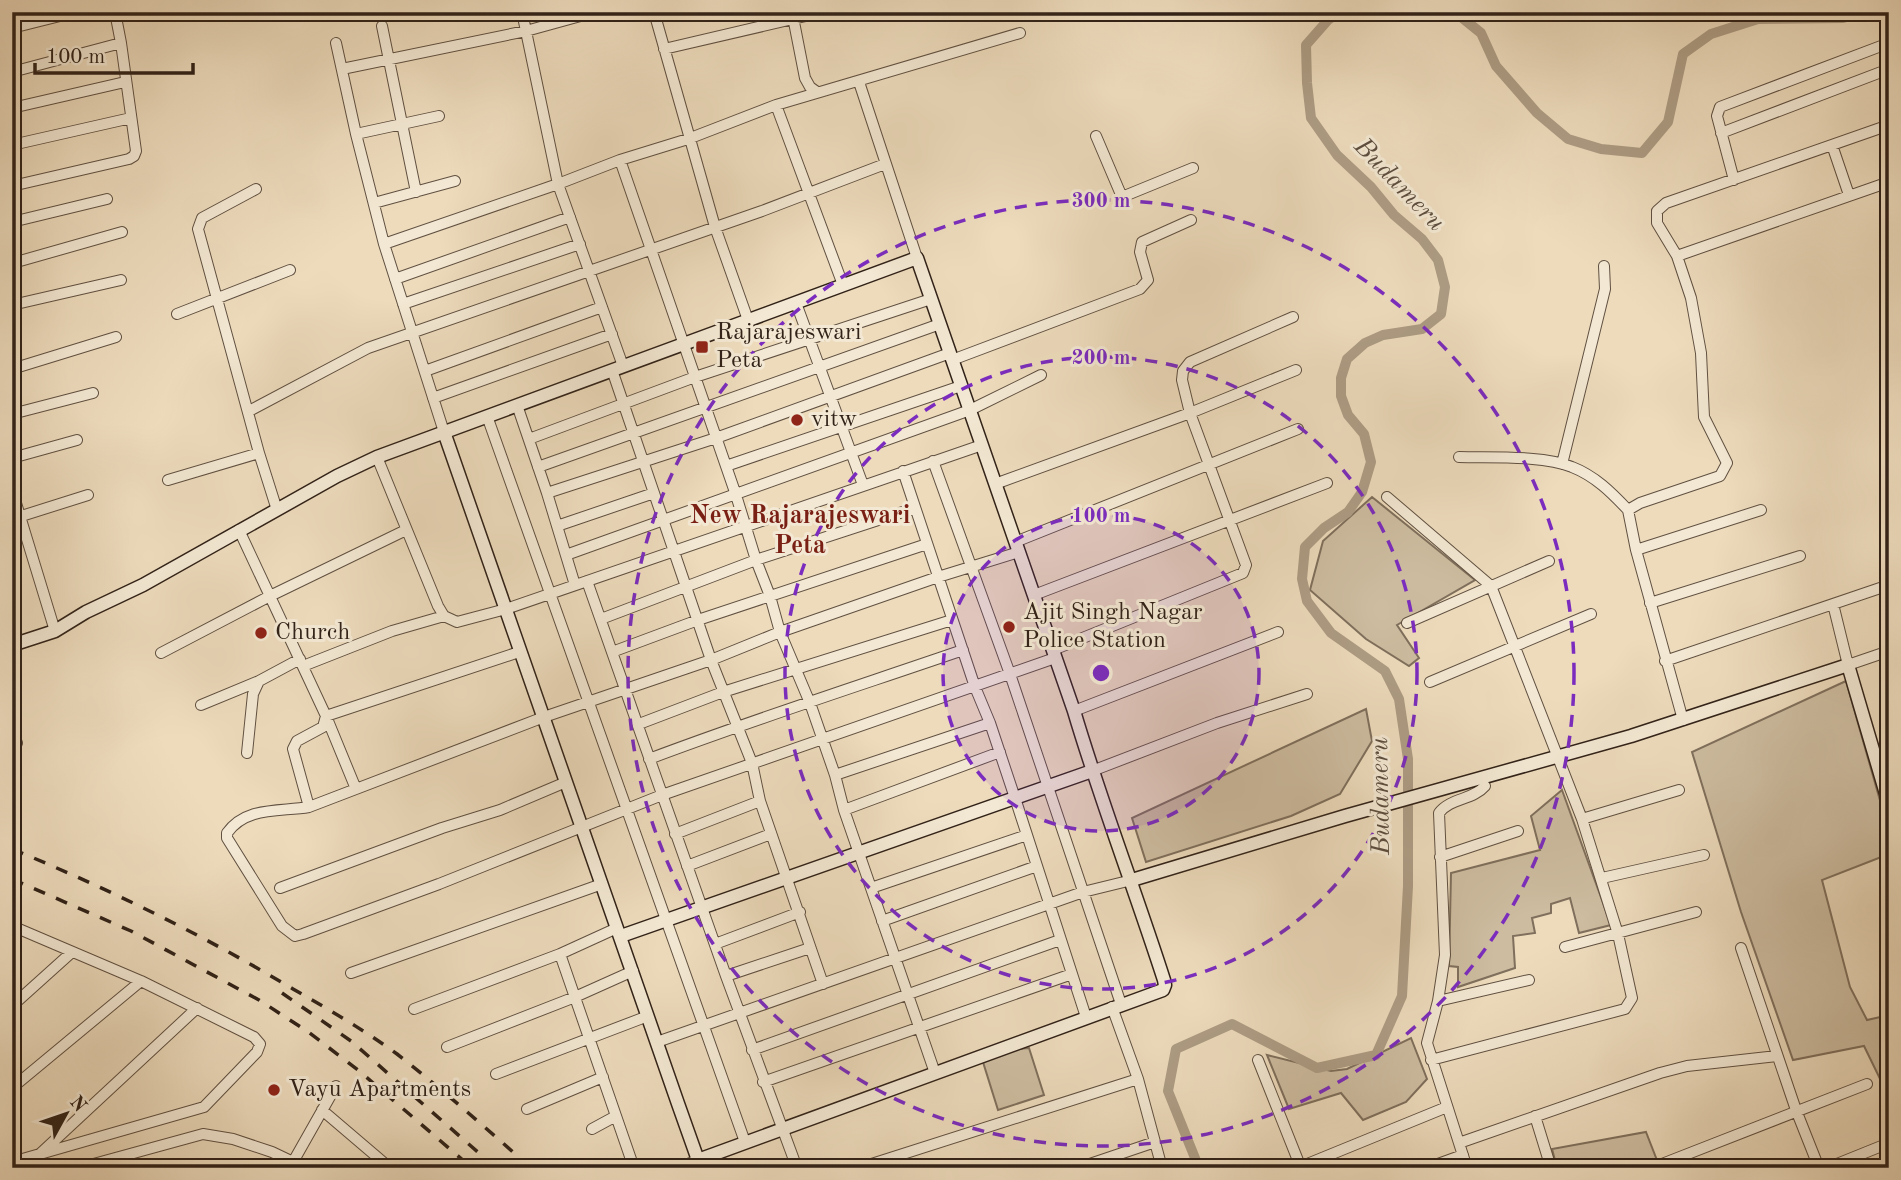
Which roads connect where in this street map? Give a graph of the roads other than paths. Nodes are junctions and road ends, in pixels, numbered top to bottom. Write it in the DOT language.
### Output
graph roads {
  1 [pos="76,12"];
  2 [pos="115,12"];
  3 [pos="522,12"];
  4 [pos="595,12"];
  5 [pos="654,12"];
  6 [pos="823,12"];
  7 [pos="61,14"];
  8 [pos="793,16"];
  9 [pos="382,26"];
  10 [pos="12,28"];
  11 [pos="526,31"];
  12 [pos="1020,33"];
  13 [pos="121,43"];
  14 [pos="336,43"];
  15 [pos="1889,43"];
  16 [pos="664,49"];
  17 [pos="389,60"];
  18 [pos="342,69"];
  19 [pos="1889,69"];
  20 [pos="12,72"];
  21 [pos="125,82"];
  22 [pos="859,82"];
  23 [pos="817,92"];
  24 [pos="776,106"];
  25 [pos="12,108"];
  26 [pos="439,116"];
  27 [pos="131,118"];
  28 [pos="402,124"];
  29 [pos="1889,125"];
  30 [pos="1721,133"];
  31 [pos="356,134"];
  32 [pos="1096,136"];
  33 [pos="688,139"];
  34 [pos="12,145"];
  35 [pos="1832,145"];
  36 [pos="620,160"];
  37 [pos="885,164"];
  38 [pos="1193,168"];
  39 [pos="1734,180"];
  40 [pos="455,181"];
  41 [pos="1889,182"];
  42 [pos="558,184"];
  43 [pos="12,186"];
  44 [pos="256,189"];
  45 [pos="416,192"];
  46 [pos="808,193"];
  47 [pos="1849,195"];
  48 [pos="107,199"];
  49 [pos="374,203"];
  50 [pos="570,217"];
  51 [pos="1191,220"];
  52 [pos="12,222"];
  53 [pos="715,227"];
  54 [pos="122,232"];
  55 [pos="384,244"];
  56 [pos="580,244"];
  57 [pos="651,249"];
  58 [pos="1677,256"];
  59 [pos="917,258"];
  60 [pos="13,262"];
  61 [pos="1604,266"];
  62 [pos="290,270"];
  63 [pos="589,270"];
  64 [pos="395,279"];
  65 [pos="121,280"];
  66 [pos="843,285"];
  67 [pos="219,299"];
  68 [pos="931,299"];
  69 [pos="796,303"];
  70 [pos="403,304"];
  71 [pos="12,305"];
  72 [pos="602,307"];
  73 [pos="177,314"];
  74 [pos="1293,317"];
  75 [pos="748,320"];
  76 [pos="940,324"];
  77 [pos="413,333"];
  78 [pos="612,334"];
  79 [pos="116,337"];
  80 [pos="811,339"];
  81 [pos="683,344"];
  82 [pos="951,356"];
  83 [pos="617,368"];
  84 [pos="820,368"];
  85 [pos="12,369"];
  86 [pos="1296,370"];
  87 [pos="425,371"];
  88 [pos="1041,375"];
  89 [pos="695,377"];
  90 [pos="961,386"];
  91 [pos="93,393"];
  92 [pos="831,397"];
  93 [pos="433,398"];
  94 [pos="623,404"];
  95 [pos="517,405"];
  96 [pos="705,406"];
  97 [pos="970,410"];
  98 [pos="249,411"];
  99 [pos="1190,413"];
  100 [pos="12,414"];
  101 [pos="487,416"];
  102 [pos="842,427"];
  103 [pos="1298,429"];
  104 [pos="444,432"];
  105 [pos="632,433"];
  106 [pos="716,438"];
  107 [pos="529,439"];
  108 [pos="77,440"];
  109 [pos="982,444"];
  110 [pos="259,453"];
  111 [pos="851,453"];
  112 [pos="377,457"];
  113 [pos="1459,457"];
  114 [pos="12,458"];
  115 [pos="933,461"];
  116 [pos="643,462"];
  117 [pos="1562,464"];
  118 [pos="1209,465"];
  119 [pos="726,466"];
  120 [pos="538,467"];
  121 [pos="903,471"];
  122 [pos="168,480"];
  123 [pos="1327,483"];
  124 [pos="995,484"];
  125 [pos="863,485"];
  126 [pos="12,489"];
  127 [pos="734,492"];
  128 [pos="547,493"];
  129 [pos="654,493"];
  130 [pos="88,495"];
  131 [pos="1387,497"];
  132 [pos="915,508"];
  133 [pos="277,510"];
  134 [pos="1628,510"];
  135 [pos="1760,510"];
  136 [pos="16,518"];
  137 [pos="663,520"];
  138 [pos="1229,520"];
  139 [pos="557,526"];
  140 [pos="745,526"];
  141 [pos="239,530"];
  142 [pos="407,530"];
  143 [pos="927,544"];
  144 [pos="1017,547"];
  145 [pos="1636,550"];
  146 [pos="674,551"];
  147 [pos="566,555"];
  148 [pos="1801,556"];
  149 [pos="755,560"];
  150 [pos="1549,561"];
  151 [pos="971,566"];
  152 [pos="938,577"];
  153 [pos="587,581"];
  154 [pos="575,585"];
  155 [pos="1889,585"];
  156 [pos="686,586"];
  157 [pos="1491,586"];
  158 [pos="550,593"];
  159 [pos="1034,595"];
  160 [pos="270,596"];
  161 [pos="770,596"];
  162 [pos="1650,603"];
  163 [pos="1833,604"];
  164 [pos="506,609"];
  165 [pos="1591,614"];
  166 [pos="444,617"];
  167 [pos="600,619"];
  168 [pos="698,620"];
  169 [pos="952,620"];
  170 [pos="1407,623"];
  171 [pos="55,631"];
  172 [pos="780,632"];
  173 [pos="1278,632"];
  174 [pos="12,645"];
  175 [pos="1515,647"];
  176 [pos="963,650"];
  177 [pos="1889,651"];
  178 [pos="519,652"];
  179 [pos="612,652"];
  180 [pos="161,653"];
  181 [pos="1054,654"];
  182 [pos="711,660"];
  183 [pos="1665,661"];
  184 [pos="302,663"];
  185 [pos="1848,665"];
  186 [pos="796,670"];
  187 [pos="1010,674"];
  188 [pos="259,681"];
  189 [pos="1430,682"];
  190 [pos="975,687"];
  191 [pos="624,689"];
  192 [pos="723,692"];
  193 [pos="1307,694"];
  194 [pos="589,702"];
  195 [pos="810,703"];
  196 [pos="201,705"];
  197 [pos="1074,711"];
  198 [pos="326,716"];
  199 [pos="544,717"];
  200 [pos="1683,720"];
  201 [pos="990,723"];
  202 [pos="639,724"];
  203 [pos="736,726"];
  204 [pos="822,738"];
  205 [pos="247,752"];
  206 [pos="1000,752"];
  207 [pos="1558,756"];
  208 [pos="649,759"];
  209 [pos="752,763"];
  210 [pos="1092,771"];
  211 [pos="835,775"];
  212 [pos="1483,781"];
  213 [pos="566,782"];
  214 [pos="1047,787"];
  215 [pos="356,789"];
  216 [pos="1679,790"];
  217 [pos="662,795"];
  218 [pos="1015,798"];
  219 [pos="760,800"];
  220 [pos="1889,804"];
  221 [pos="309,807"];
  222 [pos="627,808"];
  223 [pos="844,810"];
  224 [pos="1582,819"];
  225 [pos="583,825"];
  226 [pos="1518,831"];
  227 [pos="676,834"];
  228 [pos="771,834"];
  229 [pos="1027,835"];
  230 [pos="859,852"];
  231 [pos="1704,855"];
  232 [pos="1440,857"];
  233 [pos="687,866"];
  234 [pos="1037,866"];
  235 [pos="787,878"];
  236 [pos="1602,878"];
  237 [pos="1132,880"];
  238 [pos="602,884"];
  239 [pos="281,888"];
  240 [pos="871,888"];
  241 [pos="1083,892"];
  242 [pos="1049,904"];
  243 [pos="702,909"];
  244 [pos="800,912"];
  245 [pos="1696,912"];
  246 [pos="666,921"];
  247 [pos="882,921"];
  248 [pos="12,926"];
  249 [pos="619,932"];
  250 [pos="1618,934"];
  251 [pos="1060,940"];
  252 [pos="715,944"];
  253 [pos="1565,947"];
  254 [pos="1741,947"];
  255 [pos="810,948"];
  256 [pos="72,952"];
  257 [pos="560,954"];
  258 [pos="895,959"];
  259 [pos="633,971"];
  260 [pos="351,973"];
  261 [pos="1072,974"];
  262 [pos="726,976"];
  263 [pos="1529,980"];
  264 [pos="141,981"];
  265 [pos="822,984"];
  266 [pos="906,996"];
  267 [pos="575,997"];
  268 [pos="1438,1001"];
  269 [pos="12,1006"];
  270 [pos="1117,1006"];
  271 [pos="197,1008"];
  272 [pos="414,1009"];
  273 [pos="739,1013"];
  274 [pos="648,1016"];
  275 [pos="1086,1017"];
  276 [pos="703,1025"];
  277 [pos="919,1028"];
  278 [pos="591,1038"];
  279 [pos="657,1042"];
  280 [pos="447,1047"];
  281 [pos="752,1050"];
  282 [pos="1777,1056"];
  283 [pos="1258,1060"];
  284 [pos="1431,1060"];
  285 [pos="934,1073"];
  286 [pos="496,1074"];
  287 [pos="603,1077"];
  288 [pos="1138,1079"];
  289 [pos="763,1082"];
  290 [pos="1867,1084"];
  291 [pos="336,1086"];
  292 [pos="12,1088"];
  293 [pos="1447,1107"];
  294 [pos="527,1109"];
  295 [pos="322,1110"];
  296 [pos="1796,1110"];
  297 [pos="616,1116"];
  298 [pos="1535,1116"];
  299 [pos="593,1129"];
  300 [pos="780,1129"];
  301 [pos="745,1142"];
  302 [pos="1155,1142"];
  303 [pos="1459,1143"];
  304 [pos="1889,1143"];
  305 [pos="40,1154"];
  306 [pos="1463,1155"];
  307 [pos="698,1160"];
  308 [pos="12,1162"];
  309 [pos="1662,1164"];
  310 [pos="291,1166"];
  311 [pos="1300,1167"];
  312 [pos="79,1168"];
  313 [pos="390,1168"];
  314 [pos="634,1168"];
  315 [pos="677,1168"];
  316 [pos="797,1168"];
  317 [pos="859,1168"];
  318 [pos="1078,1168"];
  319 [pos="1163,1168"];
  320 [pos="1427,1168"];
  321 [pos="1468,1168"];
  322 [pos="1551,1168"];
  323 [pos="1819,1168"];
  324 [pos="1827,1168"];
  1 -- 7 [label="street"];
  2 -- 13 [label="street"];
  3 -- 11 [label="street"];
  4 -- 11 [label="street"];
  5 -- 16 [label="street"];
  6 -- 8 [label="street"];
  7 -- 10 [label="street"];
  8 -- 16 [label="street"];
  8 -- 23 [label="street"];
  9 -- 17 [label="street"];
  11 -- 17 [label="street"];
  11 -- 42 [label="street"];
  12 -- 22 [label="street"];
  13 -- 20 [label="street"];
  13 -- 21 [label="street"];
  14 -- 18 [label="street"];
  15 -- 30 [label="street"];
  16 -- 33 [label="street"];
  17 -- 18 [label="street"];
  17 -- 28 [label="street"];
  18 -- 31 [label="street"];
  19 -- 30 [label="street"];
  21 -- 25 [label="street"];
  21 -- 27 [label="street"];
  22 -- 23 [label="street"];
  22 -- 37 [label="street"];
  23 -- 24 [label="street"];
  24 -- 33 [label="street"];
  24 -- 46 [label="street"];
  26 -- 28 [label="street"];
  27 -- 34 [label="street"];
  27 -- 43 [label="street"];
  28 -- 31 [label="street"];
  28 -- 45 [label="street"];
  29 -- 35 [label="street"];
  30 -- 39 [label="street"];
  31 -- 49 [label="street"];
  32 -- 38 [label="street"];
  33 -- 36 [label="street"];
  33 -- 53 [label="street"];
  35 -- 39 [label="street"];
  35 -- 47 [label="street"];
  36 -- 42 [label="street"];
  36 -- 57 [label="street"];
  37 -- 46 [label="street"];
  37 -- 59 [label="street"];
  39 -- 58 [label="street"];
  40 -- 45 [label="street"];
  41 -- 47 [label="street"];
  42 -- 50 [label="street"];
  42 -- 55 [label="street"];
  44 -- 67 [label="street"];
  45 -- 49 [label="street"];
  46 -- 53 [label="street"];
  46 -- 66 [label="street"];
  47 -- 58 [label="street"];
  48 -- 52 [label="street"];
  49 -- 55 [label="street"];
  50 -- 56 [label="street"];
  50 -- 64 [label="street"];
  51 -- 82 [label="street"];
  53 -- 57 [label="street"];
  53 -- 75 [label="street"];
  54 -- 60 [label="street"];
  55 -- 64 [label="street"];
  56 -- 63 [label="street"];
  56 -- 70 [label="street"];
  57 -- 63 [label="street"];
  57 -- 81 [label="street"];
  58 -- 134 [label="street"];
  59 -- 66 [label="street"];
  59 -- 68 [label="street"];
  61 -- 117 [label="street"];
  62 -- 67 [label="street"];
  63 -- 72 [label="street"];
  63 -- 77 [label="street"];
  64 -- 70 [label="street"];
  65 -- 71 [label="street"];
  66 -- 69 [label="street"];
  67 -- 73 [label="street"];
  67 -- 98 [label="street"];
  68 -- 76 [label="street"];
  68 -- 80 [label="street"];
  69 -- 75 [label="street"];
  69 -- 80 [label="street"];
  70 -- 77 [label="street"];
  72 -- 78 [label="street"];
  72 -- 87 [label="street"];
  74 -- 99 [label="street"];
  75 -- 81 [label="street"];
  76 -- 82 [label="street"];
  76 -- 84 [label="street"];
  77 -- 87 [label="street"];
  77 -- 98 [label="street"];
  78 -- 83 [label="street"];
  78 -- 93 [label="street"];
  79 -- 85 [label="street"];
  80 -- 84 [label="street"];
  80 -- 89 [label="street"];
  81 -- 83 [label="street"];
  81 -- 89 [label="street"];
  82 -- 90 [label="street"];
  82 -- 92 [label="street"];
  83 -- 94 [label="street"];
  83 -- 95 [label="street"];
  84 -- 92 [label="street"];
  84 -- 96 [label="street"];
  86 -- 99 [label="street"];
  87 -- 93 [label="street"];
  88 -- 97 [label="street"];
  89 -- 94 [label="street"];
  89 -- 96 [label="street"];
  90 -- 97 [label="street"];
  90 -- 102 [label="street"];
  91 -- 100 [label="street"];
  92 -- 102 [label="street"];
  92 -- 106 [label="street"];
  93 -- 104 [label="street"];
  94 -- 105 [label="street"];
  94 -- 107 [label="street"];
  95 -- 101 [label="street"];
  95 -- 107 [label="street"];
  96 -- 105 [label="street"];
  96 -- 106 [label="street"];
  97 -- 109 [label="street"];
  97 -- 111 [label="street"];
  98 -- 110 [label="street"];
  99 -- 118 [label="street"];
  99 -- 124 [label="street"];
  101 -- 104 [label="street"];
  101 -- 158 [label="street"];
  102 -- 111 [label="street"];
  102 -- 119 [label="street"];
  103 -- 118 [label="street"];
  104 -- 112 [label="street"];
  104 -- 164 [label="street"];
  105 -- 116 [label="street"];
  105 -- 120 [label="street"];
  106 -- 116 [label="street"];
  106 -- 119 [label="street"];
  107 -- 120 [label="street"];
  108 -- 114 [label="street"];
  109 -- 115 [label="street"];
  109 -- 124 [label="street"];
  110 -- 122 [label="street"];
  110 -- 133 [label="street"];
  111 -- 125 [label="street"];
  111 -- 127 [label="street"];
  112 -- 133 [label="street"];
  112 -- 142 [label="street"];
  113 -- 117 [label="street"];
  115 -- 121 [label="street"];
  115 -- 151 [label="street"];
  116 -- 128 [label="street"];
  116 -- 129 [label="street"];
  117 -- 134 [label="street"];
  118 -- 138 [label="street"];
  118 -- 144 [label="street"];
  119 -- 127 [label="street"];
  120 -- 128 [label="street"];
  121 -- 125 [label="street"];
  121 -- 132 [label="street"];
  123 -- 138 [label="street"];
  124 -- 144 [label="street"];
  125 -- 140 [label="street"];
  126 -- 136 [label="street"];
  127 -- 137 [label="street"];
  127 -- 140 [label="street"];
  128 -- 139 [label="street"];
  129 -- 137 [label="street"];
  129 -- 139 [label="street"];
  130 -- 136 [label="street"];
  131 -- 157 [label="street"];
  132 -- 143 [label="street"];
  132 -- 149 [label="street"];
  133 -- 141 [label="street"];
  134 -- 145 [label="street"];
  135 -- 145 [label="street"];
  136 -- 171 [label="street"];
  137 -- 146 [label="street"];
  137 -- 147 [label="street"];
  138 -- 159 [label="street"];
  138 -- 181 [label="street"];
  139 -- 147 [label="street"];
  140 -- 146 [label="street"];
  140 -- 149 [label="street"];
  141 -- 160 [label="street"];
  141 -- 171 [label="street"];
  142 -- 160 [label="street"];
  142 -- 166 [label="street"];
  143 -- 152 [label="street"];
  143 -- 161 [label="street"];
  144 -- 151 [label="street"];
  144 -- 159 [label="street"];
  145 -- 162 [label="street"];
  146 -- 153 [label="street"];
  146 -- 156 [label="street"];
  147 -- 154 [label="street"];
  148 -- 162 [label="street"];
  149 -- 156 [label="street"];
  149 -- 161 [label="street"];
  150 -- 157 [label="street"];
  151 -- 152 [label="street"];
  151 -- 187 [label="street"];
  152 -- 169 [label="street"];
  152 -- 172 [label="street"];
  153 -- 154 [label="street"];
  153 -- 167 [label="street"];
  154 -- 158 [label="street"];
  155 -- 163 [label="street"];
  156 -- 167 [label="street"];
  156 -- 168 [label="street"];
  157 -- 170 [label="street"];
  157 -- 175 [label="street"];
  158 -- 164 [label="street"];
  158 -- 194 [label="street"];
  159 -- 181 [label="street"];
  160 -- 180 [label="street"];
  160 -- 184 [label="street"];
  161 -- 168 [label="street"];
  161 -- 172 [label="street"];
  162 -- 183 [label="street"];
  163 -- 183 [label="street"];
  163 -- 185 [label="street"];
  164 -- 166 [label="street"];
  164 -- 178 [label="street"];
  165 -- 175 [label="street"];
  166 -- 184 [label="street"];
  167 -- 179 [label="street"];
  168 -- 179 [label="street"];
  168 -- 182 [label="street"];
  169 -- 176 [label="street"];
  169 -- 186 [label="street"];
  171 -- 174 [label="street"];
  172 -- 182 [label="street"];
  172 -- 186 [label="street"];
  173 -- 197 [label="street"];
  175 -- 189 [label="street"];
  175 -- 207 [label="street"];
  176 -- 190 [label="street"];
  176 -- 195 [label="street"];
  177 -- 185 [label="street"];
  178 -- 198 [label="street"];
  178 -- 199 [label="street"];
  179 -- 191 [label="street"];
  181 -- 187 [label="street"];
  181 -- 197 [label="street"];
  182 -- 191 [label="street"];
  182 -- 192 [label="street"];
  183 -- 200 [label="street"];
  184 -- 188 [label="street"];
  184 -- 198 [label="street"];
  185 -- 200 [label="street"];
  185 -- 220 [label="street"];
  186 -- 192 [label="street"];
  186 -- 195 [label="street"];
  187 -- 190 [label="street"];
  187 -- 214 [label="street"];
  188 -- 196 [label="street"];
  188 -- 205 [label="street"];
  190 -- 201 [label="street"];
  190 -- 204 [label="street"];
  191 -- 194 [label="street"];
  191 -- 202 [label="street"];
  192 -- 202 [label="street"];
  192 -- 203 [label="street"];
  193 -- 210 [label="street"];
  194 -- 199 [label="street"];
  194 -- 222 [label="street"];
  195 -- 203 [label="street"];
  195 -- 204 [label="street"];
  197 -- 210 [label="street"];
  198 -- 215 [label="street"];
  198 -- 221 [label="street"];
  199 -- 213 [label="street"];
  199 -- 215 [label="street"];
  200 -- 207 [label="street"];
  201 -- 206 [label="street"];
  201 -- 211 [label="street"];
  202 -- 208 [label="street"];
  203 -- 208 [label="street"];
  203 -- 209 [label="street"];
  204 -- 209 [label="street"];
  204 -- 211 [label="street"];
  206 -- 218 [label="street"];
  206 -- 223 [label="street"];
  207 -- 212 [label="street"];
  207 -- 224 [label="street"];
  208 -- 217 [label="street"];
  209 -- 217 [label="street"];
  209 -- 219 [label="street"];
  210 -- 214 [label="street"];
  210 -- 237 [label="street"];
  211 -- 223 [label="street"];
  212 -- 232 [label="street"];
  212 -- 237 [label="street"];
  213 -- 225 [label="street"];
  213 -- 239 [label="street"];
  214 -- 218 [label="street"];
  214 -- 241 [label="street"];
  215 -- 221 [label="street"];
  216 -- 224 [label="street"];
  217 -- 222 [label="street"];
  217 -- 227 [label="street"];
  218 -- 229 [label="street"];
  218 -- 230 [label="street"];
  219 -- 227 [label="street"];
  219 -- 228 [label="street"];
  221 -- 225 [label="street"];
  222 -- 225 [label="street"];
  222 -- 246 [label="street"];
  223 -- 230 [label="street"];
  224 -- 236 [label="street"];
  225 -- 238 [label="street"];
  226 -- 232 [label="street"];
  227 -- 233 [label="street"];
  228 -- 233 [label="street"];
  228 -- 235 [label="street"];
  229 -- 234 [label="street"];
  229 -- 240 [label="street"];
  230 -- 235 [label="street"];
  230 -- 240 [label="street"];
  231 -- 236 [label="street"];
  232 -- 268 [label="street"];
  233 -- 243 [label="street"];
  234 -- 242 [label="street"];
  234 -- 247 [label="street"];
  235 -- 243 [label="street"];
  235 -- 244 [label="street"];
  236 -- 250 [label="street"];
  237 -- 241 [label="street"];
  237 -- 270 [label="street"];
  238 -- 249 [label="street"];
  238 -- 260 [label="street"];
  240 -- 247 [label="street"];
  241 -- 242 [label="street"];
  241 -- 270 [label="street"];
  242 -- 251 [label="street"];
  242 -- 258 [label="street"];
  243 -- 246 [label="street"];
  243 -- 252 [label="street"];
  244 -- 252 [label="street"];
  244 -- 255 [label="street"];
  245 -- 250 [label="street"];
  246 -- 249 [label="street"];
  246 -- 276 [label="street"];
  247 -- 258 [label="street"];
  248 -- 256 [label="street"];
  249 -- 257 [label="street"];
  249 -- 259 [label="street"];
  250 -- 253 [label="street"];
  250 -- 284 [label="street"];
  251 -- 261 [label="street"];
  251 -- 266 [label="street"];
  252 -- 262 [label="street"];
  254 -- 282 [label="street"];
  255 -- 262 [label="street"];
  255 -- 265 [label="street"];
  256 -- 264 [label="street"];
  256 -- 269 [label="street"];
  257 -- 267 [label="street"];
  257 -- 272 [label="street"];
  258 -- 265 [label="street"];
  258 -- 266 [label="street"];
  259 -- 267 [label="street"];
  259 -- 274 [label="street"];
  261 -- 275 [label="street"];
  261 -- 277 [label="street"];
  262 -- 273 [label="street"];
  263 -- 268 [label="street"];
  264 -- 271 [label="street"];
  264 -- 292 [label="street"];
  265 -- 273 [label="street"];
  266 -- 277 [label="street"];
  266 -- 281 [label="street"];
  267 -- 278 [label="street"];
  267 -- 280 [label="street"];
  268 -- 284 [label="street"];
  270 -- 275 [label="street"];
  270 -- 288 [label="street"];
  271 -- 305 [label="street"];
  271 -- 305 [label="street"];
  273 -- 276 [label="street"];
  273 -- 281 [label="street"];
  274 -- 278 [label="street"];
  274 -- 279 [label="street"];
  275 -- 285 [label="street"];
  276 -- 279 [label="street"];
  276 -- 301 [label="street"];
  277 -- 285 [label="street"];
  277 -- 289 [label="street"];
  278 -- 286 [label="street"];
  278 -- 287 [label="street"];
  279 -- 307 [label="street"];
  281 -- 289 [label="street"];
  282 -- 296 [label="street"];
  282 -- 298 [label="street"];
  283 -- 311 [label="street"];
  284 -- 293 [label="street"];
  285 -- 300 [label="street"];
  287 -- 294 [label="street"];
  287 -- 297 [label="street"];
  288 -- 302 [label="street"];
  288 -- 317 [label="street"];
  289 -- 300 [label="street"];
  290 -- 296 [label="street"];
  291 -- 295 [label="street"];
  293 -- 303 [label="street"];
  293 -- 311 [label="street"];
  295 -- 310 [label="street"];
  295 -- 313 [label="street"];
  296 -- 309 [label="street"];
  296 -- 323 [label="street"];
  297 -- 299 [label="street"];
  297 -- 314 [label="street"];
  298 -- 303 [label="street"];
  298 -- 322 [label="street"];
  300 -- 301 [label="street"];
  300 -- 316 [label="street"];
  301 -- 307 [label="street"];
  302 -- 318 [label="street"];
  302 -- 319 [label="street"];
  303 -- 306 [label="street"];
  304 -- 324 [label="street"];
  305 -- 308 [label="street"];
  306 -- 320 [label="street"];
  306 -- 321 [label="street"];
  307 -- 315 [label="street"];
  310 -- 312 [label="street"];
}
